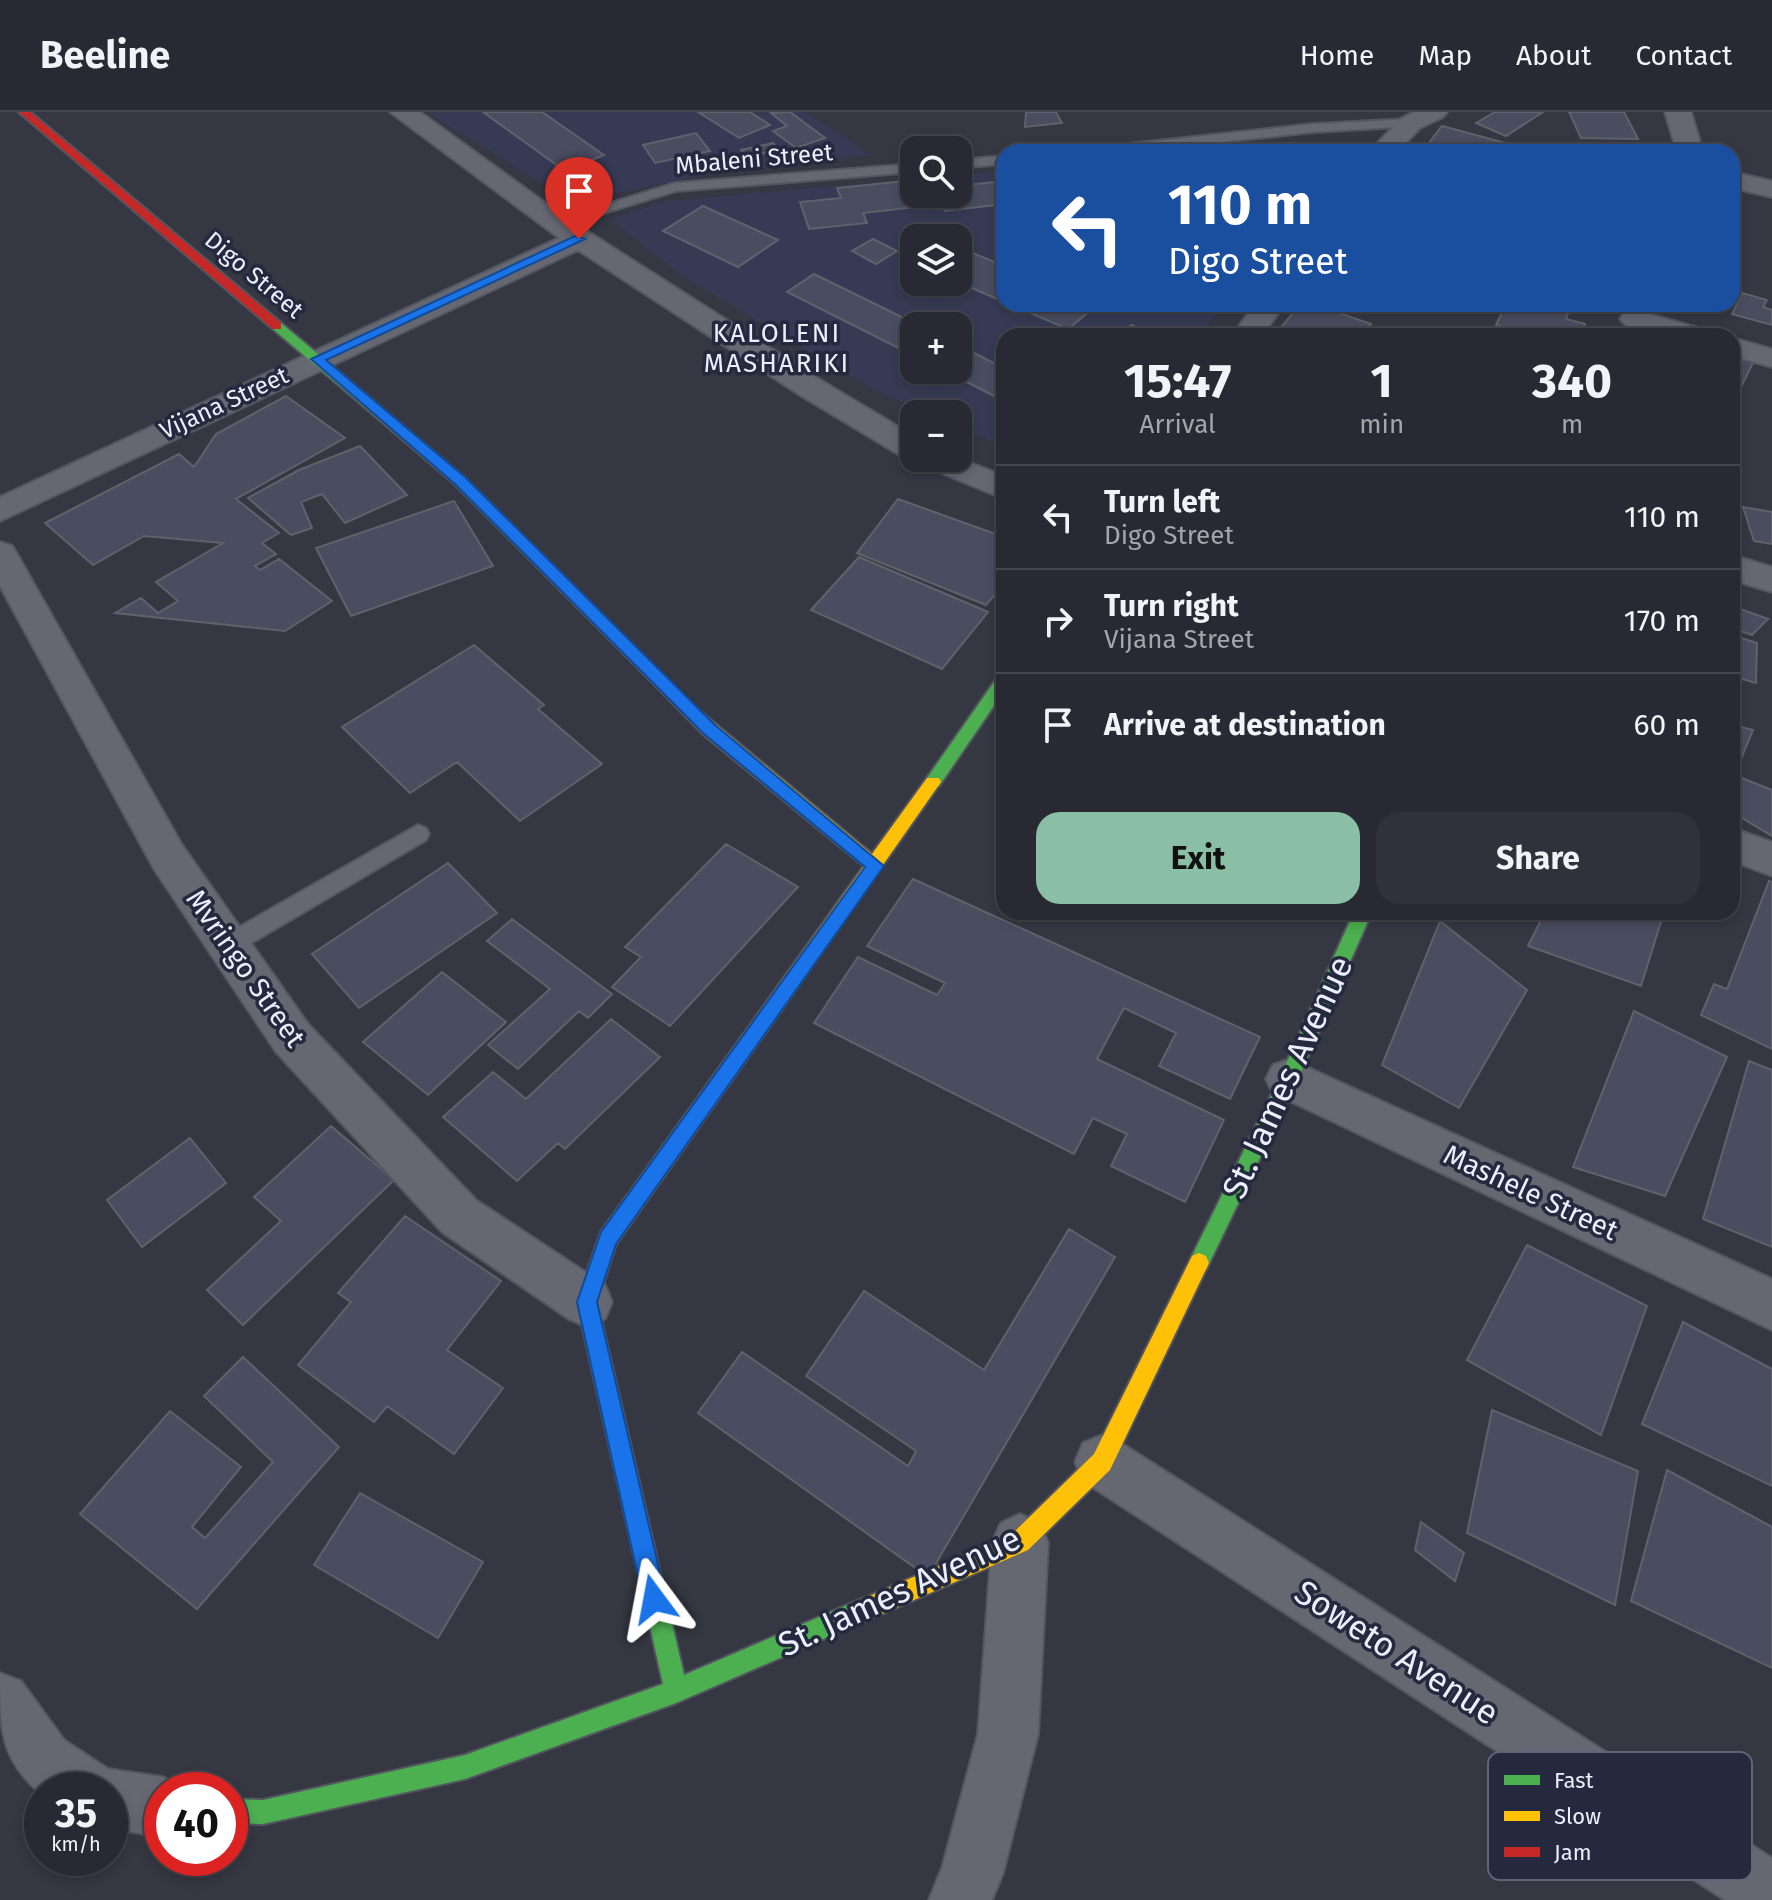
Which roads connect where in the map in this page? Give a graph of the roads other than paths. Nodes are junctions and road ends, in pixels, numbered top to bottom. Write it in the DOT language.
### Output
graph roads {
  1 [pos="24,112"];
  2 [pos="403,112"];
  3 [pos="1678,112"];
  4 [pos="1423,118"];
  5 [pos="1165,144"];
  6 [pos="1392,144"];
  7 [pos="1688,144"];
  8 [pos="996,161"];
  9 [pos="972,163"];
  10 [pos="900,169"];
  11 [pos="1740,182"];
  12 [pos="1772,189"];
  13 [pos="567,231"];
  14 [pos="1634,320"];
  15 [pos="1664,328"];
  16 [pos="1740,349"];
  17 [pos="1772,358"];
  18 [pos="317,359"];
  19 [pos="900,442"];
  20 [pos="963,472"];
  21 [pos="996,485"];
  22 [pos="0,510"];
  23 [pos="0,554"];
  24 [pos="1740,570"];
  25 [pos="1772,580"];
  26 [pos="996,691"];
  27 [pos="418,834"];
  28 [pos="1740,847"];
  29 [pos="1772,859"];
  30 [pos="875,866"];
  31 [pos="1359,920"];
  32 [pos="228,945"];
  33 [pos="1289,1079"];
  34 [pos="587,1302"];
  35 [pos="1772,1305"];
  36 [pos="1102,1462"];
  37 [pos="1020,1542"];
  38 [pos="676,1691"];
  39 [pos="0,1702"];
  40 [pos="1552,1752"];
  41 [pos="60,1772"];
  42 [pos="248,1812"];
  43 [pos="1750,1880"];
  44 [pos="1772,1894"];
  45 [pos="960,1900"];
  1 -- 18 [label="street, Digo Street"];
  2 -- 13 [label="street"];
  3 -- 7 [label="street"];
  4 -- 5 [label="lane"];
  4 -- 6 [label="street"];
  8 -- 9 [label="lane"];
  10 -- 13 [label="lane, Mbaleni Street"];
  11 -- 12 [label="street"];
  13 -- 18 [label="street, Vijana Street"];
  13 -- 19 [label="street"];
  14 -- 15 [label="street"];
  16 -- 17 [label="street"];
  18 -- 22 [label="street, Vijana Street"];
  18 -- 30 [label="street, Digo Street"];
  20 -- 21 [label="street"];
  23 -- 32 [label="street, Mvringo Street"];
  24 -- 25 [label="street"];
  26 -- 30 [label="street"];
  27 -- 32 [label="lane"];
  28 -- 29 [label="street"];
  30 -- 34 [label="street"];
  31 -- 33 [label="street, St. James Avenue"];
  32 -- 34 [label="street, Mvringo Street"];
  33 -- 35 [label="street, Mashele Street"];
  33 -- 36 [label="street, St. James Avenue"];
  34 -- 38 [label="street"];
  36 -- 37 [label="street, St. James Avenue"];
  36 -- 40 [label="street, Soweto Avenue"];
  37 -- 38 [label="street, St. James Avenue"];
  37 -- 45 [label="street"];
  38 -- 42 [label="street, St. James Avenue"];
  39 -- 41 [label="street"];
  43 -- 44 [label="street, Soweto Avenue"];
}
